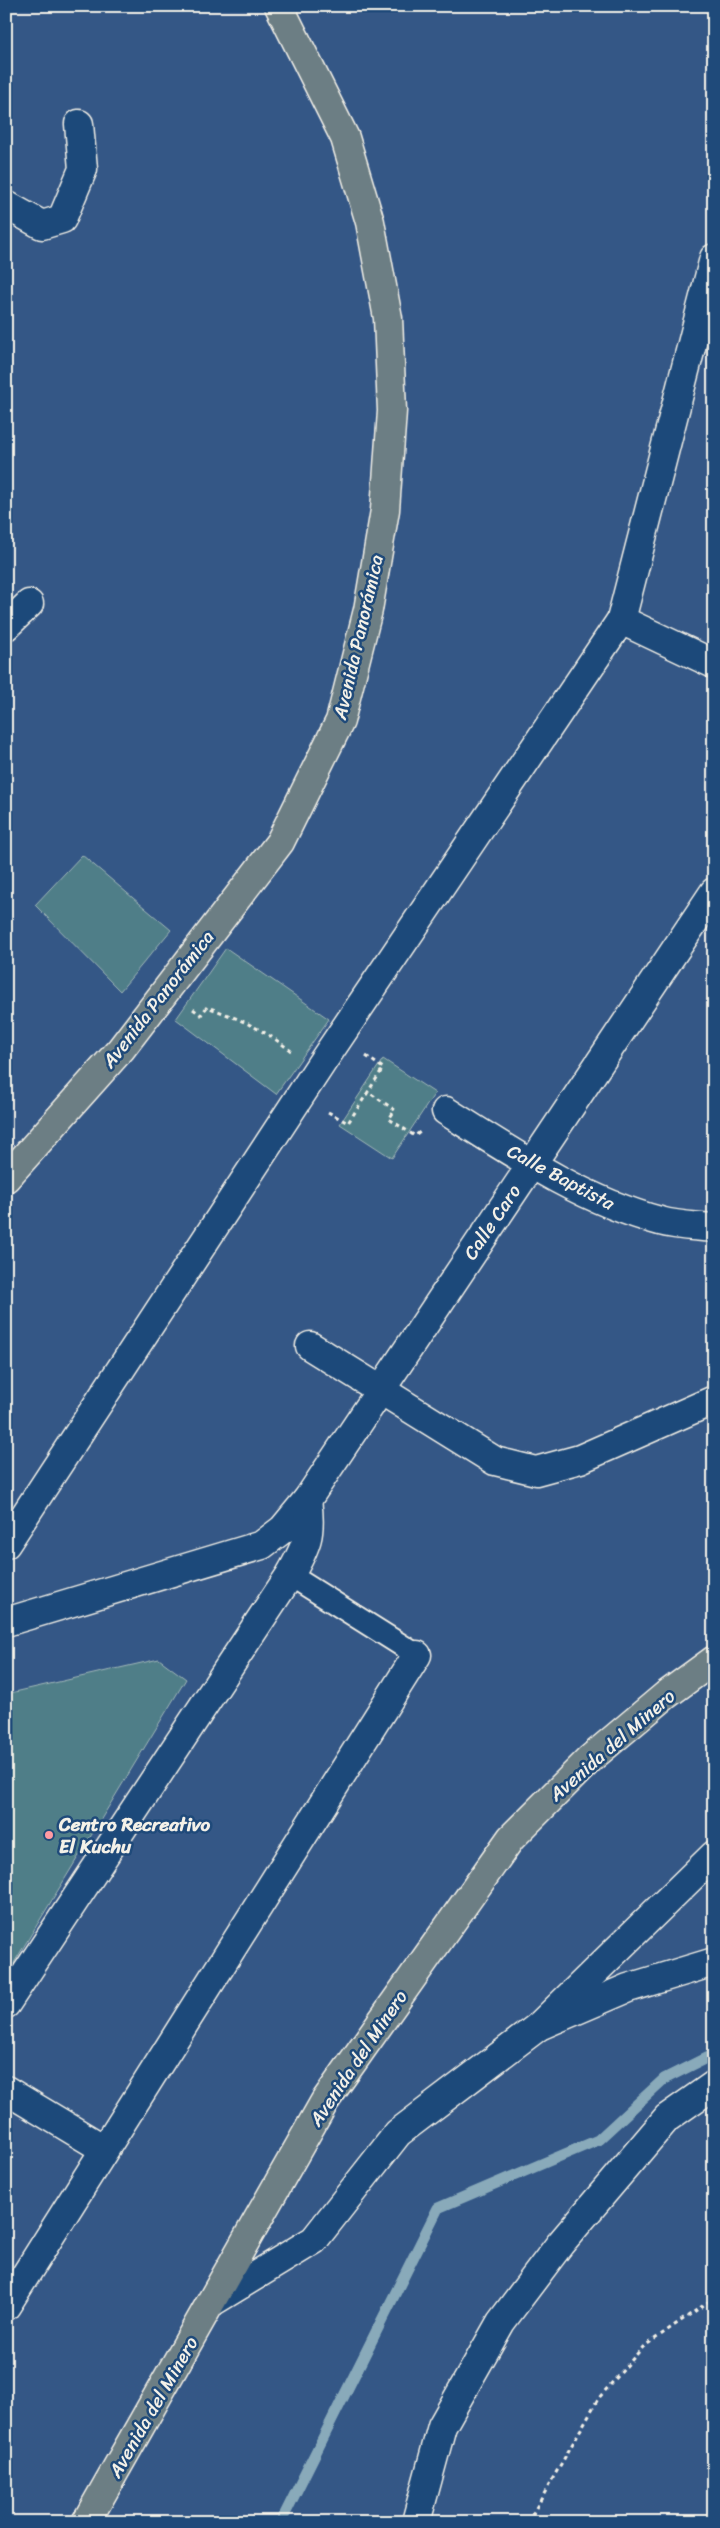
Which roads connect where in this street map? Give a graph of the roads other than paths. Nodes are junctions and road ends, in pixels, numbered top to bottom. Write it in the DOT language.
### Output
graph roads {
  1 [pos="279,6"];
  2 [pos="79,124"];
  3 [pos="6,205"];
  4 [pos="714,258"];
  5 [pos="29,604"];
  6 [pos="621,620"];
  7 [pos="6,626"];
  8 [pos="714,664"];
  9 [pos="714,892"];
  10 [pos="446,1111"];
  11 [pos="531,1164"];
  12 [pos="6,1178"];
  13 [pos="714,1228"];
  14 [pos="310,1346"];
  15 [pos="379,1389"];
  16 [pos="714,1400"];
  17 [pos="307,1500"];
  18 [pos="6,1544"];
  19 [pos="290,1575"];
  20 [pos="6,1622"];
  21 [pos="417,1655"];
  22 [pos="714,1660"];
  23 [pos="714,1855"];
  24 [pos="714,1962"];
  25 [pos="6,2004"];
  26 [pos="539,2026"];
  27 [pos="714,2085"];
  28 [pos="6,2090"];
  29 [pos="104,2149"];
  30 [pos="212,2302"];
  31 [pos="6,2306"];
  32 [pos="86,2522"];
  33 [pos="416,2522"];
  1 -- 12 [label="main road, Avenida Panorámica"];
  2 -- 3 [label="street"];
  4 -- 6 [label="street"];
  5 -- 7 [label="street"];
  6 -- 8 [label="street"];
  6 -- 18 [label="street"];
  9 -- 11 [label="street, Calle Caro"];
  10 -- 11 [label="street, Calle Baptista"];
  11 -- 13 [label="street, Calle Baptista"];
  11 -- 15 [label="street, Calle Caro"];
  14 -- 15 [label="street"];
  15 -- 16 [label="street"];
  15 -- 17 [label="street, Calle Caro"];
  17 -- 19 [label="street"];
  17 -- 20 [label="street, Calle Caro"];
  19 -- 21 [label="lane"];
  19 -- 25 [label="street"];
  21 -- 29 [label="street"];
  22 -- 30 [label="main road, Avenida del Minero"];
  23 -- 26 [label="street"];
  24 -- 26 [label="street"];
  26 -- 30 [label="street"];
  27 -- 33 [label="street"];
  28 -- 29 [label="street"];
  29 -- 31 [label="street"];
  30 -- 32 [label="main road, Avenida del Minero"];
}
